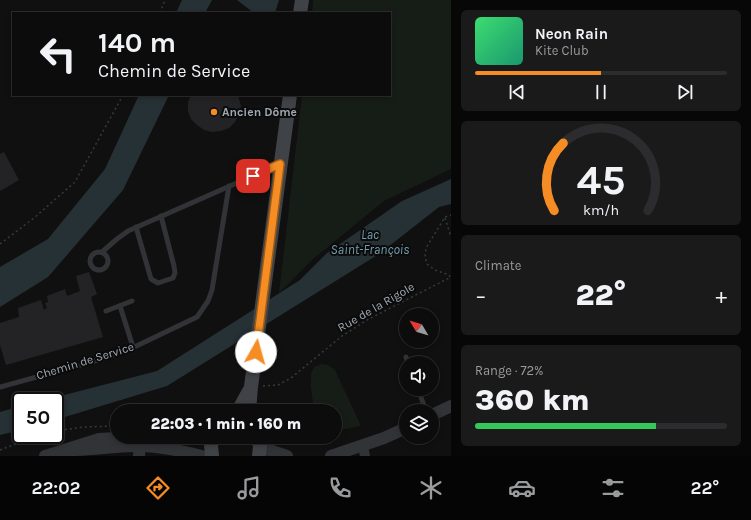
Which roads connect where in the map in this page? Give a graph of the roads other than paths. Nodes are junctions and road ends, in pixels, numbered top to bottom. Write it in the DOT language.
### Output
graph roads {
  1 [pos="302,0"];
  2 [pos="300,12"];
  3 [pos="290,96"];
  4 [pos="280,164"];
  5 [pos="229,186"];
  6 [pos="161,216"];
  7 [pos="136,227"];
  8 [pos="102,252"];
  9 [pos="132,301"];
  10 [pos="120,306"];
  11 [pos="106,311"];
  12 [pos="133,347"];
  13 [pos="0,387"];
  14 [pos="251,387"];
  15 [pos="238,404"];
  16 [pos="250,404"];
  17 [pos="451,406"];
  18 [pos="439,412"];
  19 [pos="399,431"];
  20 [pos="138,444"];
  21 [pos="211,444"];
  22 [pos="259,444"];
  23 [pos="262,444"];
  24 [pos="364,451"];
  25 [pos="45,456"];
  26 [pos="202,456"];
  27 [pos="212,456"];
  28 [pos="258,456"];
  29 [pos="287,456"];
  30 [pos="331,456"];
  1 -- 2 [label="main road"];
  3 -- 4 [label="main road"];
  4 -- 5 [label="lane"];
  4 -- 14 [label="main road"];
  5 -- 6 [label="lane"];
  5 -- 12 [label="lane, Chemin de Service"];
  6 -- 7 [label="lane"];
  6 -- 7 [label="lane"];
  7 -- 8 [label="lane"];
  9 -- 10 [label="lane"];
  10 -- 11 [label="lane"];
  10 -- 12 [label="lane"];
  12 -- 13 [label="lane, Chemin de Service"];
  14 -- 15 [label="main road"];
  14 -- 16 [label="main road"];
  17 -- 18 [label="street"];
  19 -- 24 [label="street"];
  20 -- 25 [label="street"];
  20 -- 26 [label="street"];
  21 -- 27 [label="main road"];
  22 -- 28 [label="main road"];
  23 -- 29 [label="street"];
  24 -- 30 [label="street"];
}
